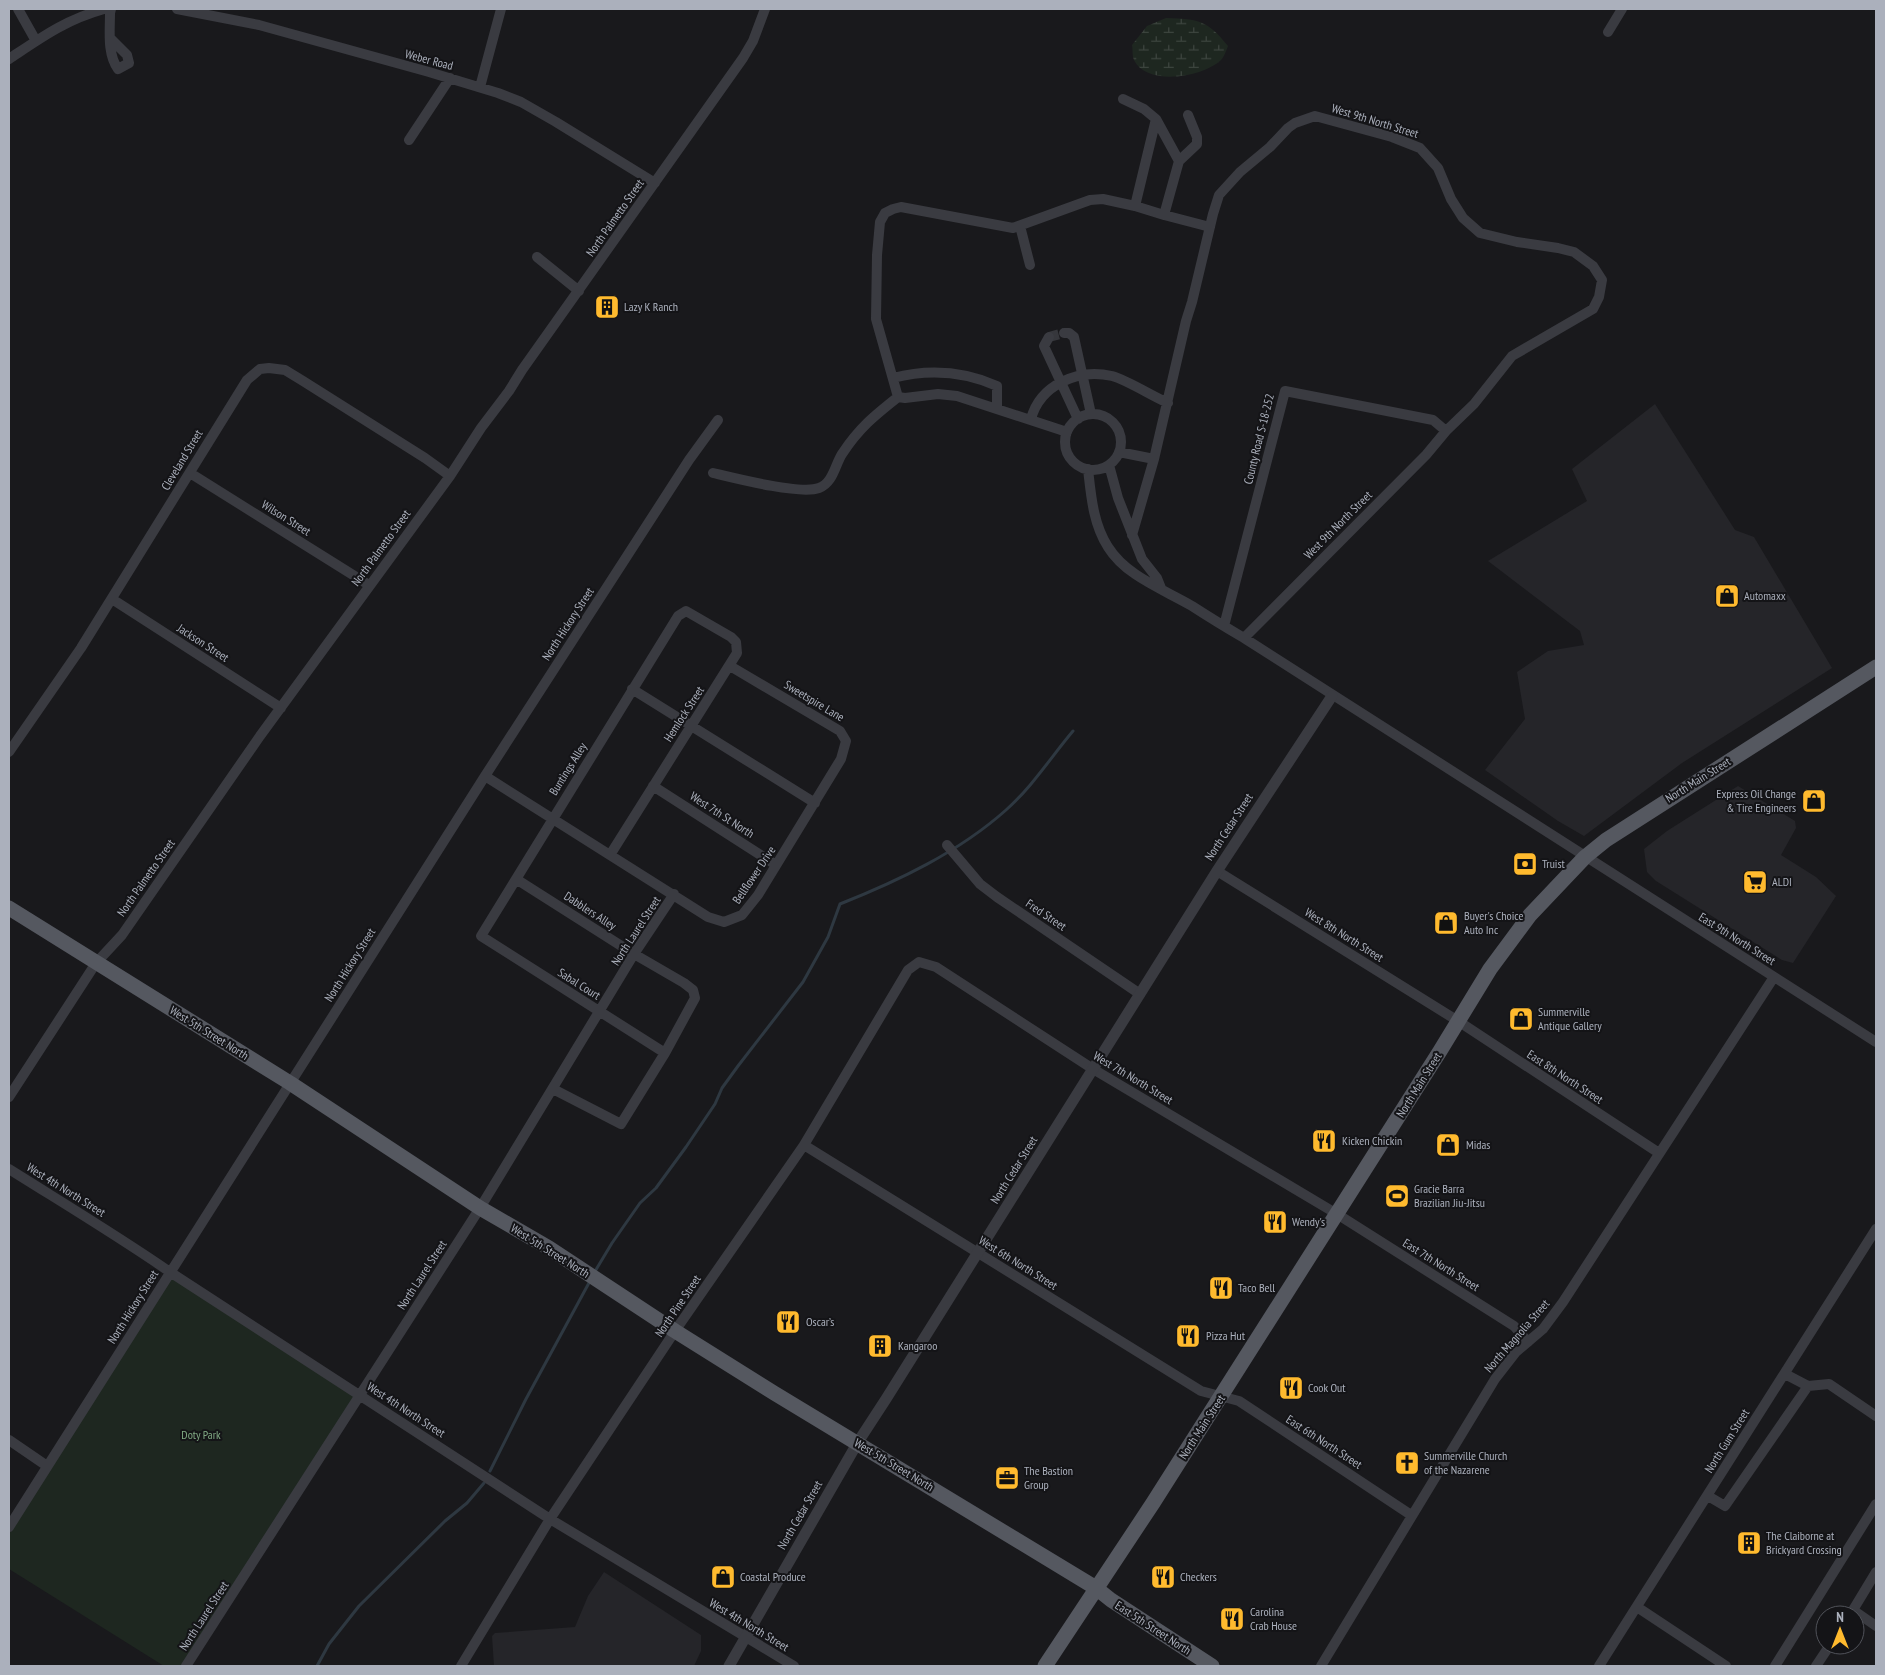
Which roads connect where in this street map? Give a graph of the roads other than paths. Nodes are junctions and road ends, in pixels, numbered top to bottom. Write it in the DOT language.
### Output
graph roads {
  1 [pos="18,9"];
  2 [pos="104,9"];
  3 [pos="111,9"];
  4 [pos="177,9"];
  5 [pos="501,9"];
  6 [pos="765,9"];
  7 [pos="1622,9"];
  8 [pos="1608,32"];
  9 [pos="111,39"];
  10 [pos="36,41"];
  11 [pos="9,59"];
  12 [pos="450,78"];
  13 [pos="480,87"];
  14 [pos="1124,99"];
  15 [pos="1188,115"];
  16 [pos="1156,119"];
  17 [pos="409,140"];
  18 [pos="1179,161"];
  19 [pos="655,183"];
  20 [pos="1135,206"];
  21 [pos="1164,215"];
  22 [pos="1020,226"];
  23 [pos="1210,227"];
  24 [pos="537,257"];
  25 [pos="1030,264"];
  26 [pos="579,291"];
  27 [pos="1064,333"];
  28 [pos="1049,338"];
  29 [pos="1083,376"];
  30 [pos="893,378"];
  31 [pos="1060,382"];
  32 [pos="898,397"];
  33 [pos="1168,403"];
  34 [pos="996,408"];
  35 [pos="1091,414"];
  36 [pos="1031,419"];
  37 [pos="1078,419"];
  38 [pos="718,420"];
  39 [pos="1446,431"];
  40 [pos="1067,432"];
  41 [pos="1119,452"];
  42 [pos="1154,459"];
  43 [pos="1109,465"];
  44 [pos="1088,469"];
  45 [pos="713,472"];
  46 [pos="190,473"];
  47 [pos="450,476"];
  48 [pos="1132,535"];
  49 [pos="1142,559"];
  50 [pos="1130,570"];
  51 [pos="369,585"];
  52 [pos="1161,588"];
  53 [pos="112,599"];
  54 [pos="678,616"];
  55 [pos="1224,626"];
  56 [pos="1244,638"];
  57 [pos="730,666"];
  58 [pos="1876,667"];
  59 [pos="632,690"];
  60 [pos="1332,696"];
  61 [pos="281,708"];
  62 [pos="691,726"];
  63 [pos="9,752"];
  64 [pos="485,776"];
  65 [pos="653,786"];
  66 [pos="815,803"];
  67 [pos="551,819"];
  68 [pos="947,845"];
  69 [pos="610,855"];
  70 [pos="1585,857"];
  71 [pos="776,865"];
  72 [pos="1217,871"];
  73 [pos="516,878"];
  74 [pos="674,894"];
  75 [pos="9,908"];
  76 [pos="481,936"];
  77 [pos="634,954"];
  78 [pos="919,962"];
  79 [pos="96,963"];
  80 [pos="1774,977"];
  81 [pos="1140,994"];
  82 [pos="600,1012"];
  83 [pos="1458,1022"];
  84 [pos="1876,1042"];
  85 [pos="665,1053"];
  86 [pos="1093,1070"];
  87 [pos="290,1083"];
  88 [pos="553,1089"];
  89 [pos="9,1097"];
  90 [pos="804,1145"];
  91 [pos="1659,1153"];
  92 [pos="9,1169"];
  93 [pos="480,1208"];
  94 [pos="1337,1214"];
  95 [pos="1876,1230"];
  96 [pos="978,1254"];
  97 [pos="170,1272"];
  98 [pos="675,1331"];
  99 [pos="1528,1342"];
  100 [pos="1784,1374"];
  101 [pos="1808,1386"];
  102 [pos="360,1395"];
  103 [pos="1221,1396"];
  104 [pos="1876,1416"];
  105 [pos="9,1440"];
  106 [pos="858,1442"];
  107 [pos="47,1466"];
  108 [pos="1708,1496"];
  109 [pos="1876,1504"];
  110 [pos="1411,1515"];
  111 [pos="550,1519"];
  112 [pos="9,1527"];
  113 [pos="1876,1572"];
  114 [pos="1096,1588"];
  115 [pos="1856,1605"];
  116 [pos="1637,1607"];
  117 [pos="746,1637"];
  118 [pos="1823,1655"];
  119 [pos="186,1666"];
  120 [pos="461,1666"];
  121 [pos="729,1666"];
  122 [pos="794,1666"];
  123 [pos="1045,1666"];
  124 [pos="1212,1666"];
  125 [pos="1321,1666"];
  126 [pos="1599,1666"];
  127 [pos="1726,1666"];
  128 [pos="1775,1666"];
  129 [pos="1816,1666"];
  1 -- 10 [label="street"];
  2 -- 10 [label="street"];
  3 -- 9 [label="street"];
  4 -- 12 [label="street, Weber Road"];
  5 -- 13 [label="street"];
  6 -- 19 [label="street, North Palmetto Street"];
  7 -- 8 [label="street"];
  10 -- 11 [label="street"];
  12 -- 13 [label="street, Weber Road"];
  12 -- 17 [label="street"];
  13 -- 19 [label="street, Weber Road"];
  14 -- 16 [label="street"];
  15 -- 18 [label="street"];
  16 -- 18 [label="street"];
  16 -- 20 [label="street"];
  18 -- 21 [label="street"];
  19 -- 26 [label="street, North Palmetto Street"];
  20 -- 21 [label="street"];
  20 -- 22 [label="street"];
  21 -- 23 [label="street"];
  22 -- 25 [label="street"];
  22 -- 30 [label="street"];
  23 -- 33 [label="street, West 9th North Street"];
  23 -- 39 [label="street, West 9th North Street"];
  24 -- 26 [label="street"];
  26 -- 47 [label="street, North Palmetto Street"];
  27 -- 29 [label="street"];
  28 -- 31 [label="street"];
  29 -- 31 [label="street"];
  29 -- 33 [label="street"];
  29 -- 35 [label="street"];
  30 -- 32 [label="street"];
  30 -- 34 [label="street"];
  31 -- 36 [label="street"];
  31 -- 37 [label="street"];
  32 -- 34 [label="street"];
  32 -- 45 [label="street"];
  33 -- 42 [label="street, West 9th North Street"];
  34 -- 36 [label="street"];
  35 -- 37 [label="street"];
  35 -- 41 [label="street"];
  36 -- 40 [label="street"];
  37 -- 40 [label="street"];
  38 -- 64 [label="street, North Hickory Street"];
  39 -- 55 [label="street, County Road S-18-252"];
  39 -- 56 [label="street, West 9th North Street"];
  40 -- 44 [label="street"];
  41 -- 42 [label="street"];
  41 -- 43 [label="street"];
  42 -- 48 [label="street, West 9th North Street"];
  43 -- 44 [label="street"];
  43 -- 48 [label="street"];
  44 -- 50 [label="street"];
  46 -- 47 [label="street, Cleveland Street"];
  46 -- 51 [label="street, Wilson Street"];
  46 -- 53 [label="street, Cleveland Street"];
  47 -- 51 [label="street, North Palmetto Street"];
  48 -- 49 [label="street"];
  49 -- 50 [label="street"];
  49 -- 52 [label="street"];
  50 -- 52 [label="street"];
  51 -- 61 [label="street, North Palmetto Street"];
  52 -- 55 [label="street"];
  53 -- 61 [label="street, Jackson Street"];
  53 -- 63 [label="street, Cleveland Street"];
  54 -- 57 [label="street, Hemlock Street"];
  54 -- 59 [label="street, Buntings Alley"];
  55 -- 56 [label="street"];
  56 -- 60 [label="street"];
  57 -- 62 [label="street, Hemlock Street"];
  57 -- 66 [label="street, Sweetspire Lane"];
  58 -- 70 [label="main road, North Main Street"];
  59 -- 62 [label="street"];
  59 -- 67 [label="street, Buntings Alley"];
  60 -- 70 [label="street"];
  60 -- 72 [label="street, North Cedar Street"];
  61 -- 79 [label="street, North Palmetto Street"];
  62 -- 65 [label="street, Hemlock Street"];
  62 -- 66 [label="street"];
  64 -- 67 [label="street, Bellflower Drive"];
  64 -- 87 [label="street, North Hickory Street"];
  65 -- 69 [label="street, Hemlock Street"];
  65 -- 71 [label="street, West 7th St North"];
  66 -- 71 [label="street, Bellflower Drive"];
  67 -- 69 [label="street, Bellflower Drive"];
  67 -- 73 [label="street, Buntings Alley"];
  68 -- 81 [label="street, Fred Street"];
  69 -- 74 [label="street, Bellflower Drive"];
  70 -- 80 [label="street, East 9th North Street"];
  70 -- 83 [label="main road, North Main Street"];
  71 -- 74 [label="street, Bellflower Drive"];
  72 -- 81 [label="street, North Cedar Street"];
  72 -- 83 [label="street, West 8th North Street"];
  73 -- 76 [label="street, Buntings Alley"];
  73 -- 77 [label="street, Dabblers Alley"];
  74 -- 77 [label="street, North Laurel Street"];
  75 -- 79 [label="main road, West 5th Street North"];
  76 -- 82 [label="street, Sabal Court"];
  77 -- 82 [label="street, North Laurel Street"];
  77 -- 85 [label="street, Dabblers Alley"];
  78 -- 86 [label="street, West 7th North Street"];
  78 -- 90 [label="street, North Pine Street"];
  79 -- 87 [label="main road, West 5th Street North"];
  79 -- 89 [label="street, North Palmetto Street"];
  80 -- 84 [label="street, East 9th North Street"];
  80 -- 91 [label="street, North Magnolia Street"];
  81 -- 86 [label="street, North Cedar Street"];
  82 -- 85 [label="street, Sabal Court"];
  82 -- 88 [label="street, North Laurel Street"];
  83 -- 91 [label="street, East 8th North Street"];
  83 -- 94 [label="main road, North Main Street"];
  85 -- 88 [label="street, Dabblers Alley"];
  86 -- 94 [label="street, West 7th North Street"];
  86 -- 96 [label="street, North Cedar Street"];
  87 -- 93 [label="main road, West 5th Street North"];
  87 -- 97 [label="street, North Hickory Street"];
  88 -- 93 [label="street, North Laurel Street"];
  90 -- 96 [label="street, West 6th North Street"];
  90 -- 98 [label="street, North Pine Street"];
  91 -- 99 [label="street, North Magnolia Street"];
  92 -- 97 [label="street, West 4th North Street"];
  93 -- 98 [label="main road, West 5th Street North"];
  93 -- 102 [label="street, North Laurel Street"];
  94 -- 99 [label="street, East 7th North Street"];
  94 -- 103 [label="main road, North Main Street"];
  95 -- 100 [label="street, North Gum Street"];
  96 -- 103 [label="street, West 6th North Street"];
  96 -- 106 [label="street, North Cedar Street"];
  97 -- 102 [label="street, West 4th North Street"];
  97 -- 107 [label="street, North Hickory Street"];
  98 -- 106 [label="main road, West 5th Street North"];
  98 -- 111 [label="street, North Pine Street"];
  99 -- 110 [label="street, North Magnolia Street"];
  100 -- 101 [label="street"];
  100 -- 108 [label="street, North Gum Street"];
  101 -- 104 [label="street"];
  101 -- 108 [label="street"];
  102 -- 111 [label="street, West 4th North Street"];
  102 -- 119 [label="street, North Laurel Street"];
  103 -- 110 [label="street, East 6th North Street"];
  103 -- 114 [label="main road, North Main Street"];
  105 -- 107 [label="street"];
  106 -- 114 [label="main road, West 5th Street North"];
  106 -- 117 [label="street, North Cedar Street"];
  107 -- 112 [label="street, North Hickory Street"];
  108 -- 116 [label="street, North Gum Street"];
  109 -- 128 [label="street"];
  110 -- 125 [label="street, North Magnolia Street"];
  111 -- 117 [label="street, West 4th North Street"];
  111 -- 120 [label="street, North Pine Street"];
  113 -- 115 [label="street"];
  114 -- 123 [label="main road, North Main Street"];
  114 -- 124 [label="main road, East 5th Street North"];
  116 -- 126 [label="street, North Gum Street"];
  116 -- 127 [label="street"];
  117 -- 121 [label="street, North Cedar Street"];
  117 -- 122 [label="street, West 4th North Street"];
  118 -- 129 [label="street"];
}
